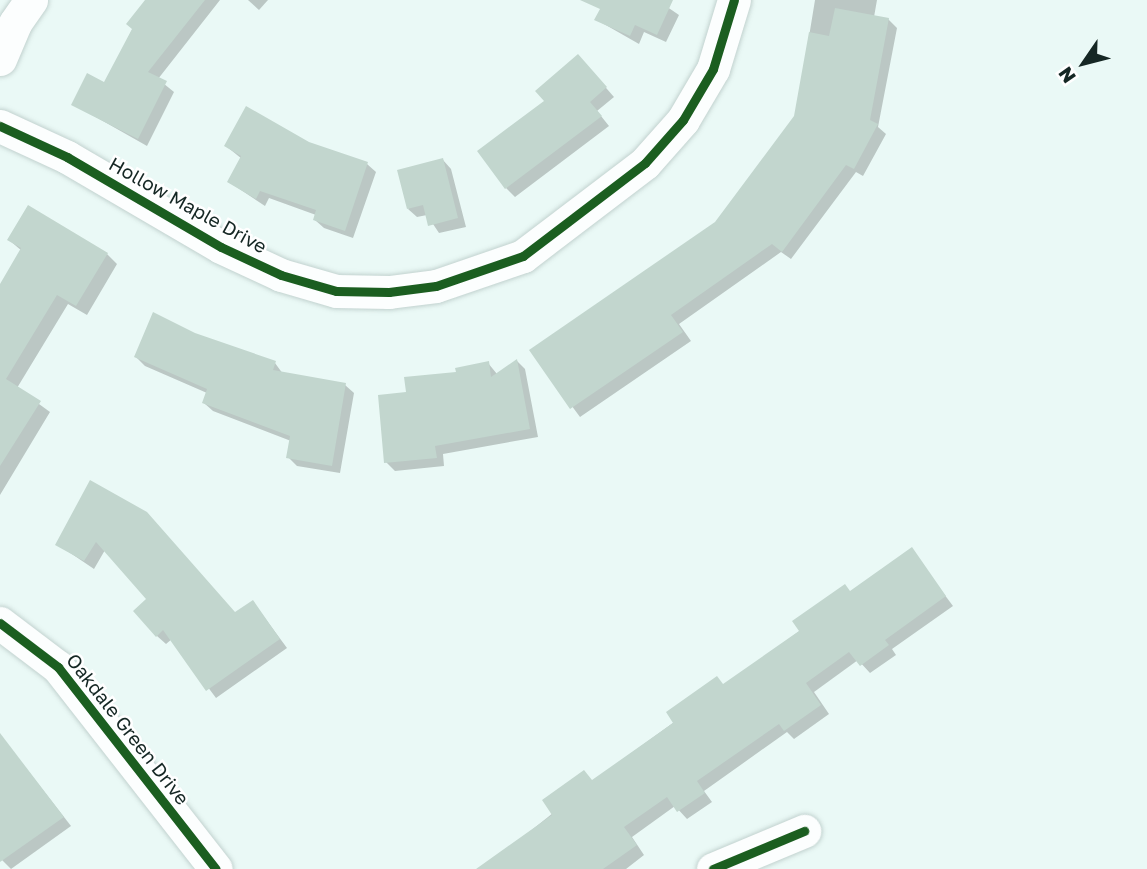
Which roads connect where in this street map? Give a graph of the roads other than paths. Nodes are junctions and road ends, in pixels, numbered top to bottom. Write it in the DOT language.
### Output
graph roads {
  1 [pos="32,0"];
  2 [pos="734,0"];
  3 [pos="0,59"];
  4 [pos="0,125"];
  5 [pos="0,623"];
  6 [pos="804,831"];
  7 [pos="216,869"];
  8 [pos="713,869"];
  1 -- 3 [label="street"];
  2 -- 4 [label="street, Hollow Maple Drive"];
  5 -- 7 [label="street, Oakdale Green Drive"];
  6 -- 8 [label="street"];
}
